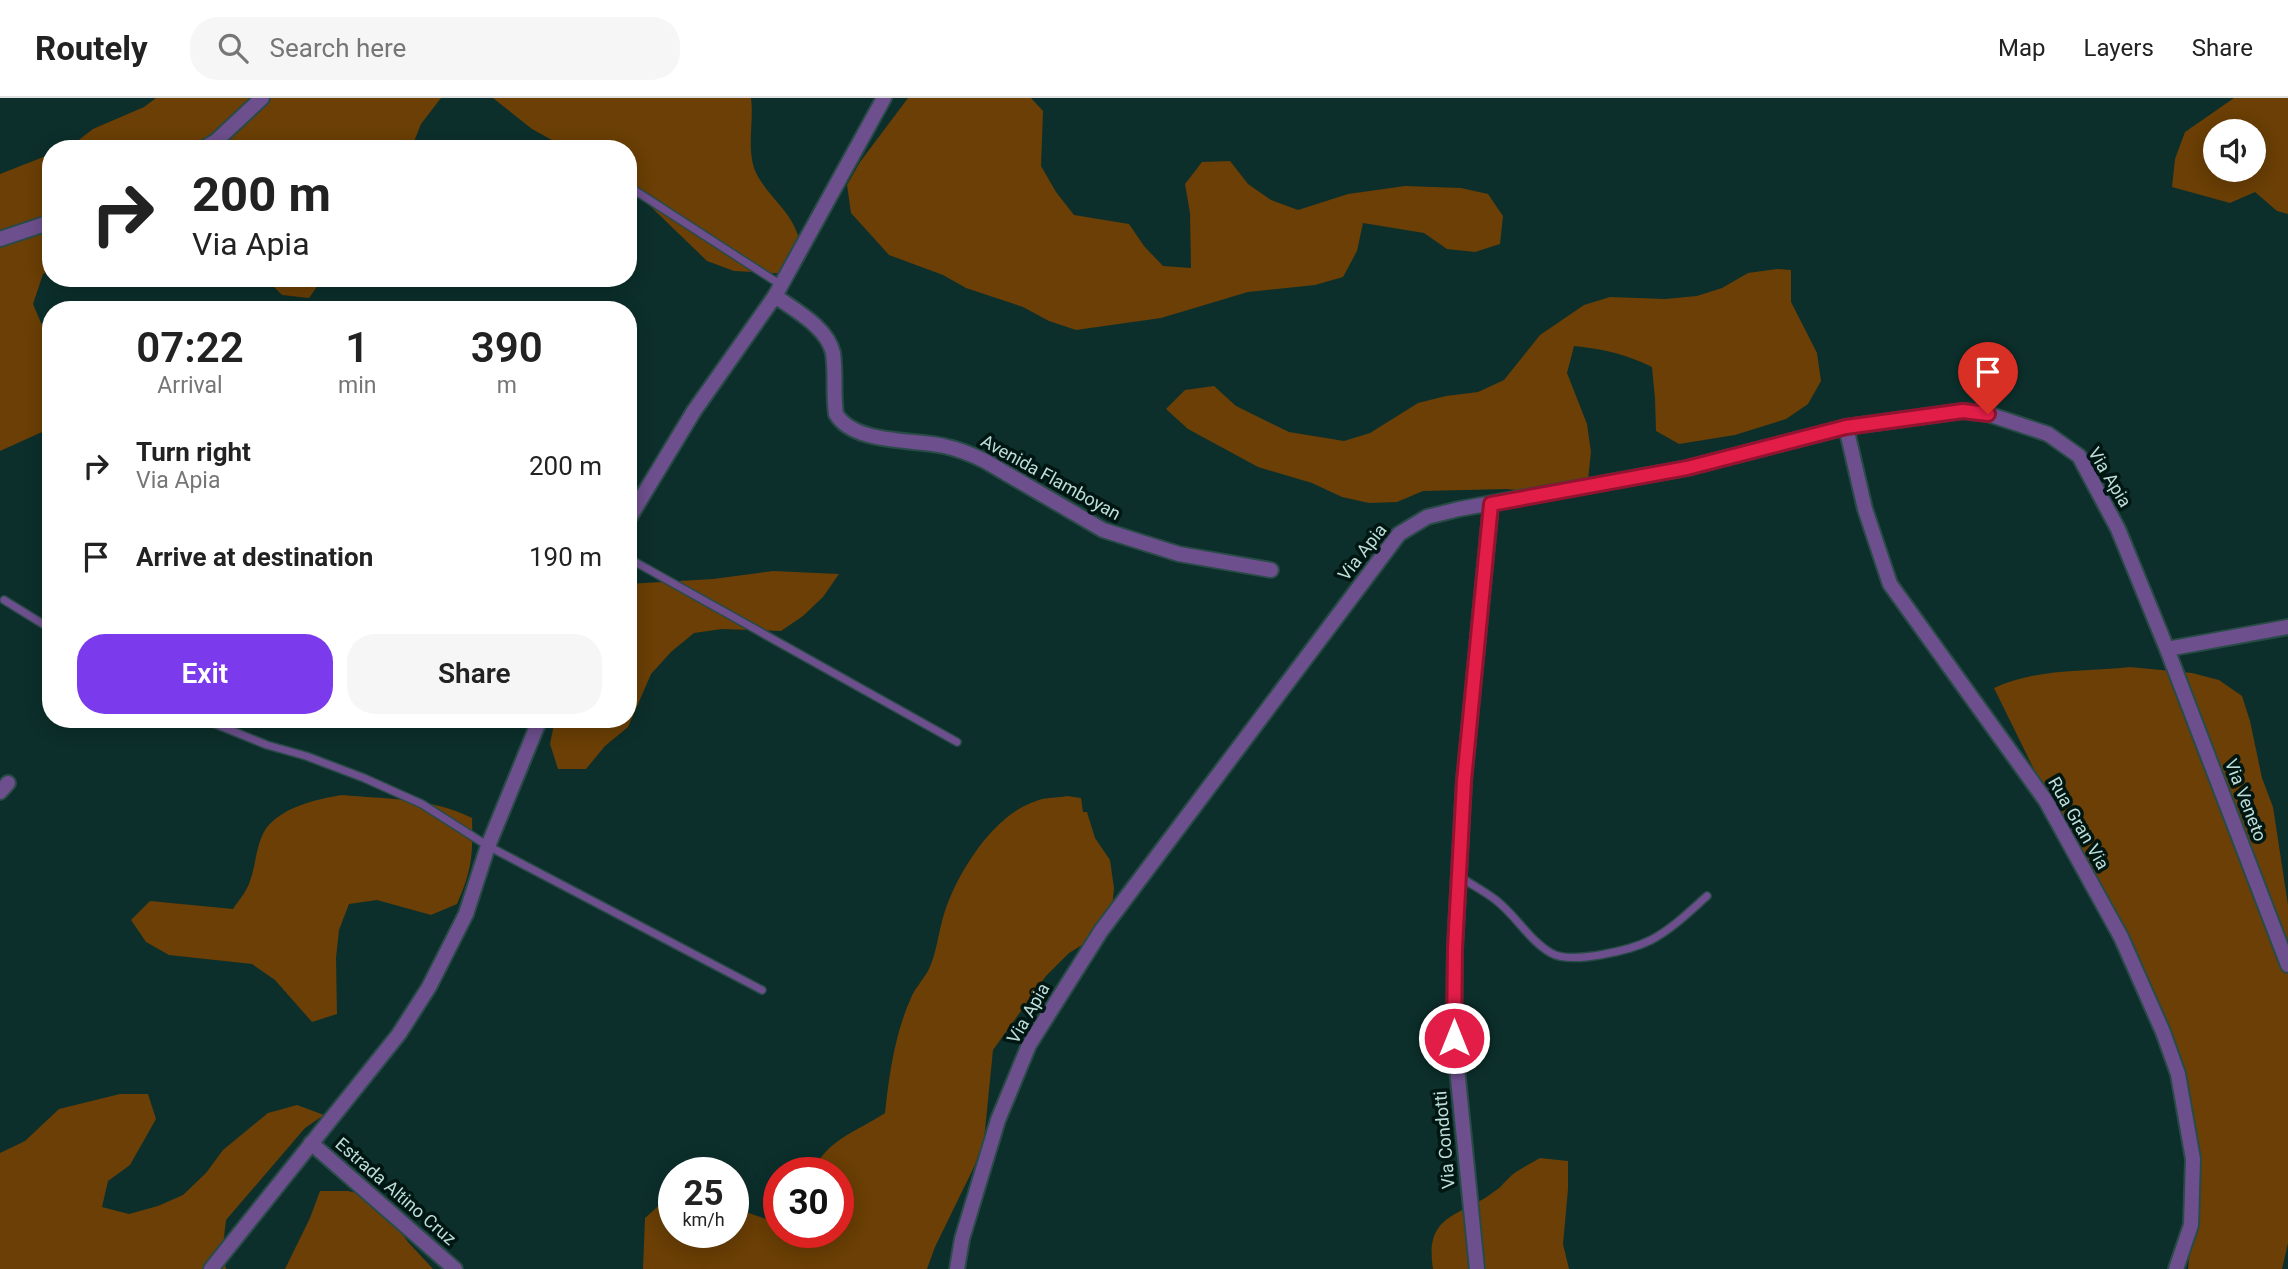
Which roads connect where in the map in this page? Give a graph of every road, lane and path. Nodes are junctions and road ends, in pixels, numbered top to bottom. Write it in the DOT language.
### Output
graph roads {
  1 [pos="262,98"];
  2 [pos="884,98"];
  3 [pos="218,140"];
  4 [pos="637,192"];
  5 [pos="42,225"];
  6 [pos="0,239"];
  7 [pos="778,290"];
  8 [pos="1846,427"];
  9 [pos="1491,504"];
  10 [pos="637,505"];
  11 [pos="637,563"];
  12 [pos="1271,570"];
  13 [pos="4,600"];
  14 [pos="42,623"];
  15 [pos="2288,627"];
  16 [pos="2167,649"];
  17 [pos="228,728"];
  18 [pos="536,728"];
  19 [pos="957,742"];
  20 [pos="488,846"];
  21 [pos="1459,877"];
  22 [pos="1707,896"];
  23 [pos="2288,965"];
  24 [pos="762,990"];
  25 [pos="311,1143"];
  26 [pos="211,1269"];
  27 [pos="455,1269"];
  28 [pos="957,1269"];
  29 [pos="1477,1269"];
  30 [pos="2176,1269"];
  1 -- 3 [label="street"];
  2 -- 7 [label="street"];
  4 -- 7 [label="lane"];
  5 -- 6 [label="street"];
  7 -- 10 [label="street"];
  7 -- 12 [label="street, Avenida Flamboyan"];
  8 -- 9 [label="street, Via Apia"];
  8 -- 16 [label="street, Via Apia"];
  8 -- 30 [label="street, Rua Gran Via"];
  9 -- 21 [label="street, Via Condotti"];
  9 -- 28 [label="street, Via Apia"];
  11 -- 19 [label="lane"];
  13 -- 14 [label="lane"];
  15 -- 16 [label="street"];
  16 -- 23 [label="street, Via Veneto"];
  17 -- 20 [label="lane"];
  18 -- 20 [label="street"];
  20 -- 24 [label="lane"];
  20 -- 25 [label="street"];
  21 -- 22 [label="lane"];
  21 -- 29 [label="street, Via Condotti"];
  25 -- 26 [label="street"];
  25 -- 27 [label="street, Estrada Altino Cruz"];
}
